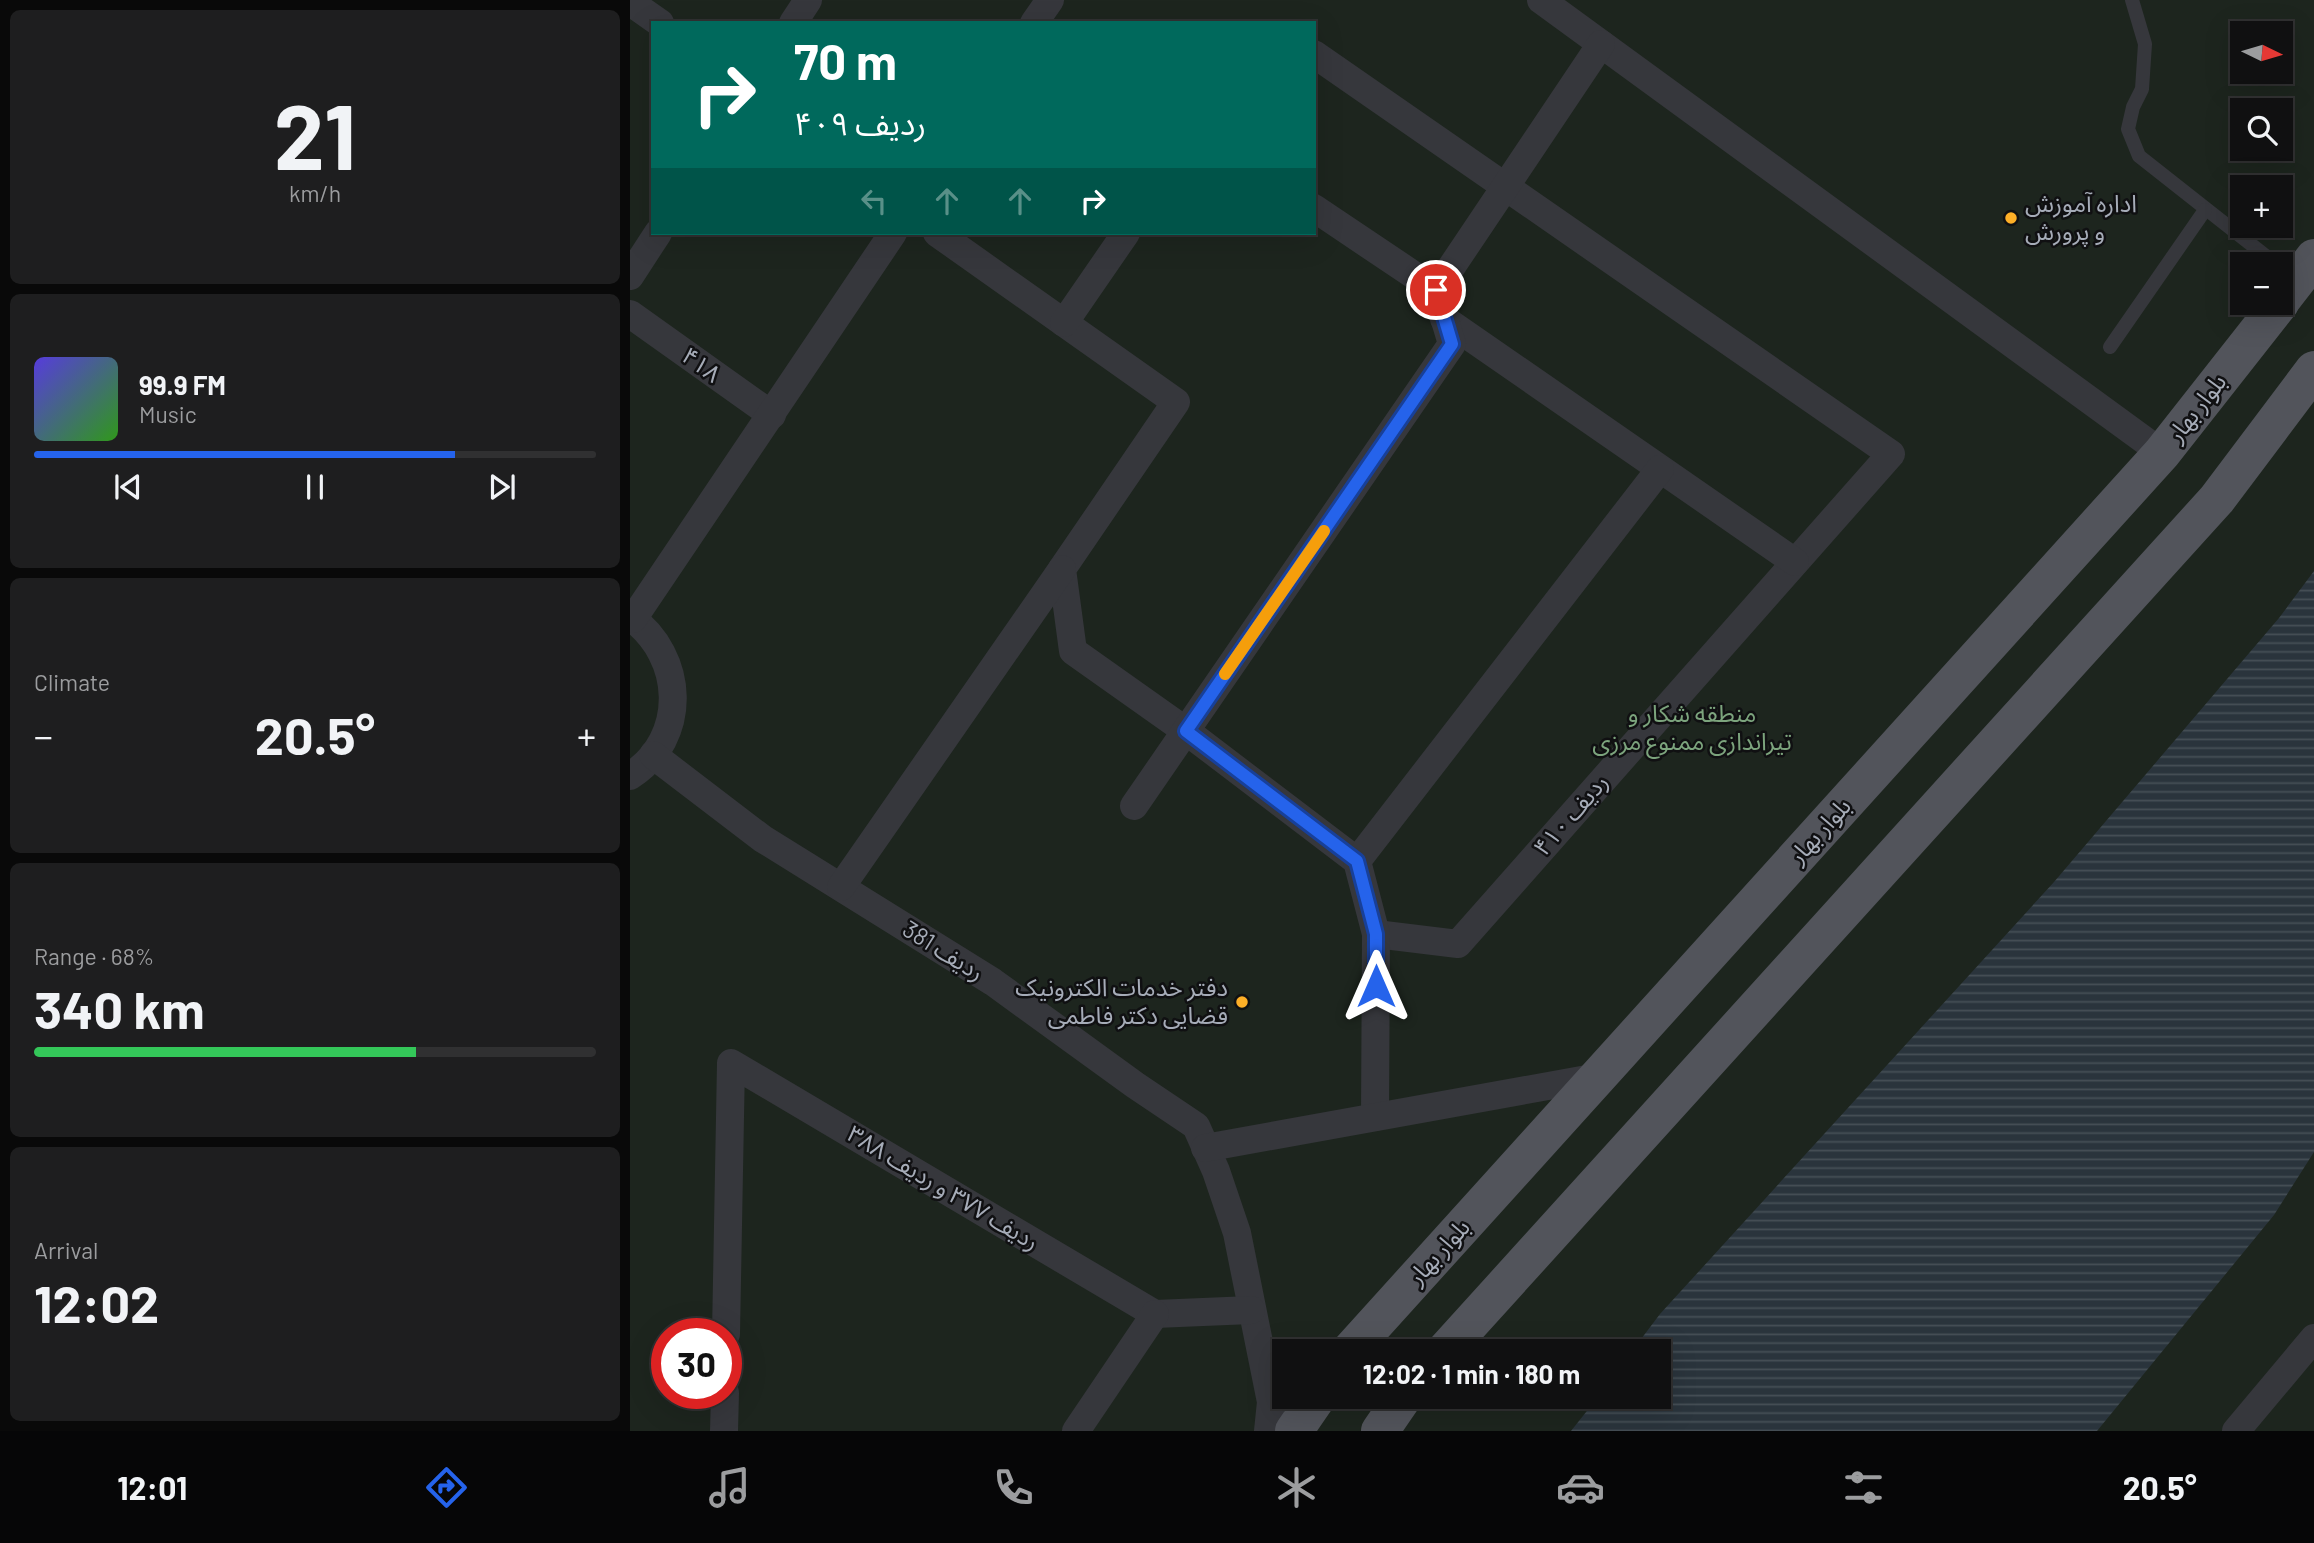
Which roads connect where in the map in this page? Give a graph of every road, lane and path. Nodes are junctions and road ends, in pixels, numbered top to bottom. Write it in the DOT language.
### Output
graph roads {
  1 [pos="808,0"];
  2 [pos="1050,0"];
  3 [pos="1541,0"];
  4 [pos="2132,0"];
  5 [pos="630,2"];
  6 [pos="657,21"];
  7 [pos="794,21"];
  8 [pos="1035,21"];
  9 [pos="1601,44"];
  10 [pos="1316,55"];
  11 [pos="1505,188"];
  12 [pos="1316,209"];
  13 [pos="2205,210"];
  14 [pos="656,235"];
  15 [pos="892,235"];
  16 [pos="940,235"];
  17 [pos="1125,235"];
  18 [pos="2256,252"];
  19 [pos="630,276"];
  20 [pos="1436,290"];
  21 [pos="630,314"];
  22 [pos="2262,315"];
  23 [pos="1444,319"];
  24 [pos="1064,323"];
  25 [pos="2110,347"];
  26 [pos="2314,370"];
  27 [pos="772,415"];
  28 [pos="2162,453"];
  29 [pos="1660,469"];
  30 [pos="1795,562"];
  31 [pos="1062,569"];
  32 [pos="632,618"];
  33 [pos="1186,731"];
  34 [pos="653,755"];
  35 [pos="630,776"];
  36 [pos="1134,806"];
  37 [pos="1357,861"];
  38 [pos="841,887"];
  39 [pos="1376,934"];
  40 [pos="1598,1077"];
  41 [pos="1376,1117"];
  42 [pos="1205,1148"];
  43 [pos="1251,1310"];
  44 [pos="1155,1314"];
  45 [pos="726,1318"];
  46 [pos="2314,1338"];
  47 [pos="1360,1339"];
  48 [pos="1457,1339"];
  49 [pos="724,1409"];
  50 [pos="1309,1409"];
  51 [pos="1395,1409"];
  52 [pos="724,1431"];
  53 [pos="1076,1431"];
  54 [pos="1268,1431"];
  55 [pos="1294,1431"];
  56 [pos="1380,1431"];
  57 [pos="2236,1431"];
  1 -- 7 [label="street"];
  2 -- 8 [label="street"];
  3 -- 9 [label="street"];
  4 -- 13 [label="lane"];
  5 -- 6 [label="street"];
  9 -- 11 [label="street"];
  9 -- 28 [label="street"];
  10 -- 11 [label="street"];
  11 -- 20 [label="street"];
  11 -- 30 [label="street"];
  12 -- 20 [label="street"];
  13 -- 18 [label="lane"];
  13 -- 25 [label="lane"];
  14 -- 19 [label="street"];
  15 -- 27 [label="street"];
  16 -- 24 [label="street"];
  17 -- 24 [label="street"];
  20 -- 23 [label="street"];
  21 -- 27 [label="street, ۴۱۸"];
  22 -- 28 [label="main road, بلوار بهار"];
  23 -- 29 [label="street"];
  23 -- 33 [label="street"];
  24 -- 31 [label="street"];
  26 -- 48 [label="main road"];
  27 -- 32 [label="street"];
  28 -- 40 [label="main road, بلوار بهار"];
  29 -- 30 [label="street"];
  29 -- 37 [label="street"];
  30 -- 39 [label="street, ردیف ۴۱۰"];
  31 -- 33 [label="street"];
  31 -- 38 [label="street"];
  32 -- 34 [label="street"];
  33 -- 36 [label="street"];
  33 -- 37 [label="street"];
  34 -- 35 [label="street"];
  34 -- 38 [label="street, ردیف 381"];
  37 -- 39 [label="street"];
  38 -- 42 [label="street, ردیف 381"];
  39 -- 41 [label="street"];
  40 -- 41 [label="street"];
  40 -- 47 [label="main road, بلوار بهار"];
  41 -- 42 [label="street"];
  42 -- 43 [label="street, ردیف 381"];
  43 -- 44 [label="street"];
  43 -- 54 [label="street, ردیف 381"];
  44 -- 45 [label="street, ردیف ۳۷۷ و ردیف ۳۸۸"];
  44 -- 53 [label="street"];
  46 -- 57 [label="street"];
  49 -- 52 [label="street"];
  50 -- 55 [label="main road"];
  51 -- 56 [label="main road"];
}
